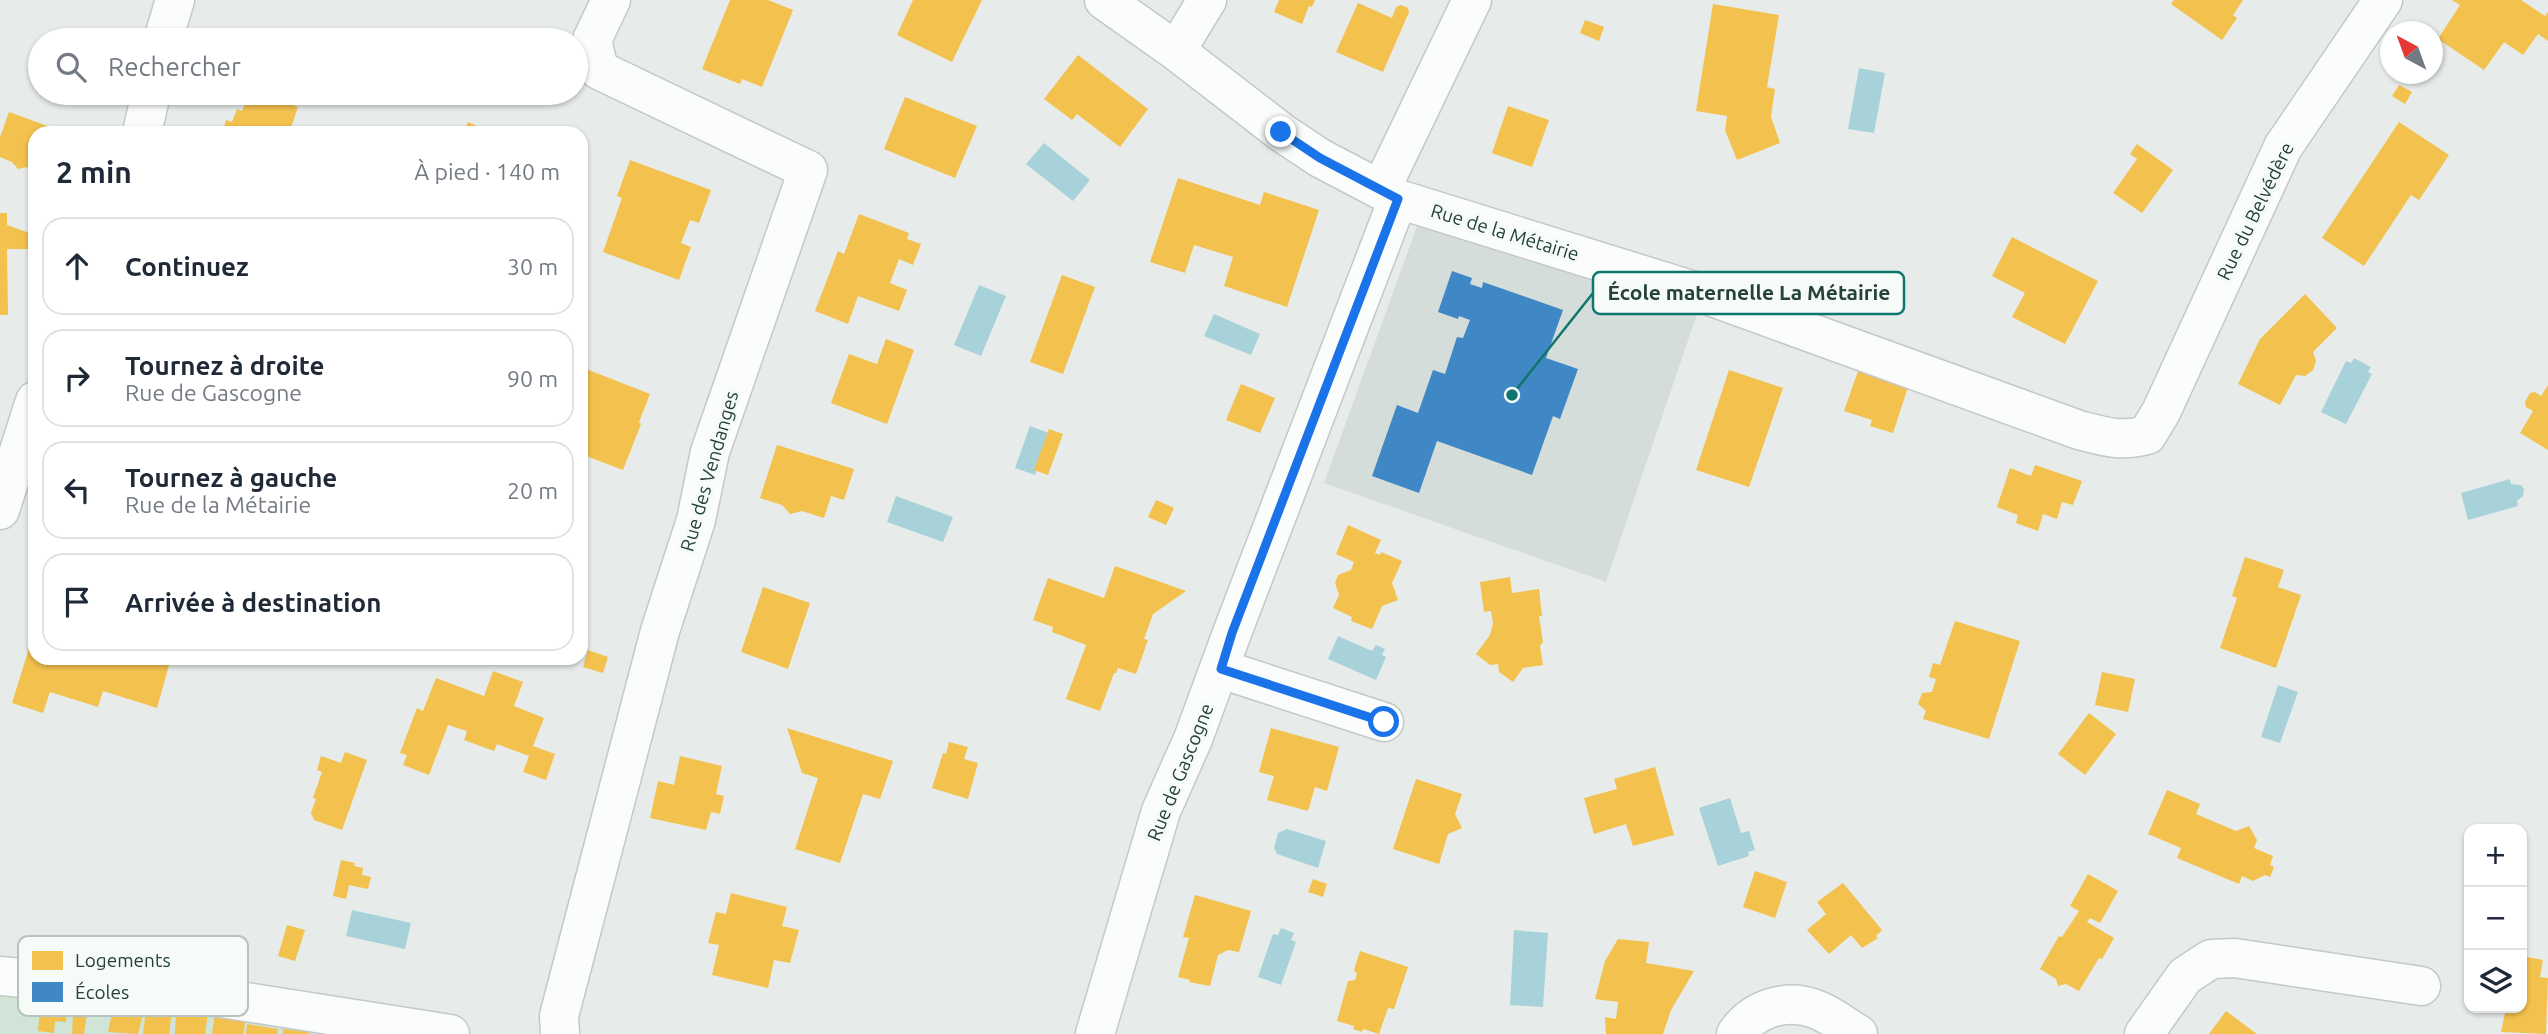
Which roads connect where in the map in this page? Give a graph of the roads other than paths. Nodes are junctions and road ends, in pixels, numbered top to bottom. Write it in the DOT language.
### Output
graph roads {
  1 [pos="175,0"];
  2 [pos="611,0"];
  3 [pos="1104,0"];
  4 [pos="1207,0"];
  5 [pos="1472,0"];
  6 [pos="2383,0"];
  7 [pos="167,28"];
  8 [pos="1176,51"];
  9 [pos="148,105"];
  10 [pos="144,126"];
  11 [pos="1390,194"];
  12 [pos="28,423"];
  13 [pos="2147,435"];
  14 [pos="0,510"];
  15 [pos="1221,669"];
  16 [pos="1384,722"];
  17 [pos="0,975"];
  18 [pos="18,977"];
  19 [pos="2421,986"];
  20 [pos="248,1002"];
  21 [pos="450,1034"];
  22 [pos="561,1034"];
  23 [pos="1095,1034"];
  24 [pos="1736,1034"];
  25 [pos="1858,1034"];
  26 [pos="2144,1034"];
  1 -- 7 [label="street"];
  2 -- 22 [label="street, Rue des Vendanges"];
  3 -- 8 [label="street, Rue de la Métairie"];
  4 -- 8 [label="street"];
  5 -- 11 [label="street, Rue de Gascogne"];
  6 -- 13 [label="street, Rue du Belvédère"];
  8 -- 11 [label="street, Rue de la Métairie"];
  9 -- 10 [label="street"];
  11 -- 13 [label="street, Rue de la Métairie"];
  11 -- 15 [label="street, Rue de Gascogne"];
  12 -- 14 [label="street"];
  15 -- 16 [label="street"];
  15 -- 23 [label="street, Rue de Gascogne"];
  17 -- 18 [label="street"];
  19 -- 26 [label="street"];
  20 -- 21 [label="street"];
  24 -- 25 [label="street"];
}
